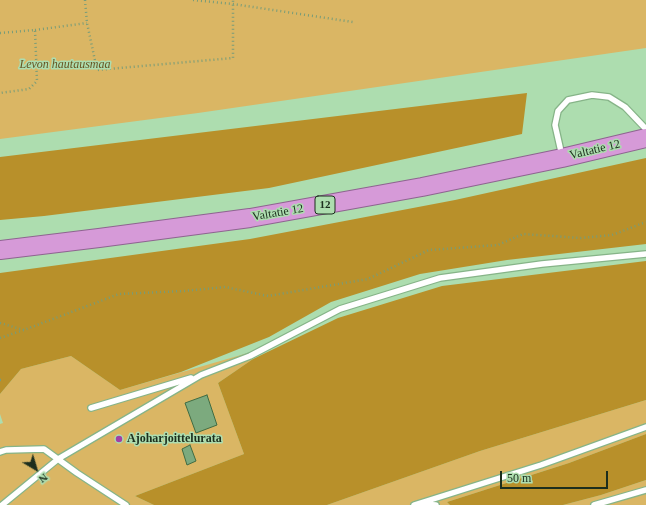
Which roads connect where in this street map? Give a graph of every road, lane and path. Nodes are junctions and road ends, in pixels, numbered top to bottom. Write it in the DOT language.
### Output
graph roads {
  1 [pos="85,0"];
  2 [pos="193,0"];
  3 [pos="233,0"];
  4 [pos="233,4"];
  5 [pos="353,22"];
  6 [pos="87,23"];
  7 [pos="35,30"];
  8 [pos="0,33"];
  9 [pos="0,94"];
  10 [pos="646,130"];
  11 [pos="646,138"];
  12 [pos="562,158"];
  13 [pos="646,222"];
  14 [pos="0,250"];
  15 [pos="646,254"];
  16 [pos="0,323"];
  17 [pos="24,330"];
  18 [pos="0,338"];
  19 [pos="201,375"];
  20 [pos="0,380"];
  21 [pos="4,380"];
  22 [pos="91,408"];
  23 [pos="646,427"];
  24 [pos="0,452"];
  25 [pos="58,459"];
  26 [pos="646,490"];
  27 [pos="2,505"];
  28 [pos="126,505"];
  29 [pos="415,505"];
  30 [pos="436,505"];
  31 [pos="594,505"];
  1 -- 6 [label="path"];
  2 -- 4 [label="path"];
  3 -- 4 [label="path"];
  4 -- 5 [label="path"];
  4 -- 6 [label="path"];
  6 -- 7 [label="path"];
  7 -- 8 [label="path"];
  7 -- 9 [label="path"];
  10 -- 12 [label="lane"];
  11 -- 12 [label="highway, Valtatie 12 / 12"];
  12 -- 14 [label="highway, Valtatie 12 / 12"];
  13 -- 17 [label="path"];
  15 -- 19 [label="lane"];
  16 -- 17 [label="path"];
  17 -- 18 [label="path"];
  19 -- 22 [label="lane"];
  19 -- 25 [label="lane"];
  20 -- 21 [label="path"];
  23 -- 29 [label="lane"];
  24 -- 25 [label="lane"];
  25 -- 27 [label="lane"];
  25 -- 28 [label="lane"];
  26 -- 31 [label="lane"];
  29 -- 30 [label="lane"];
}
